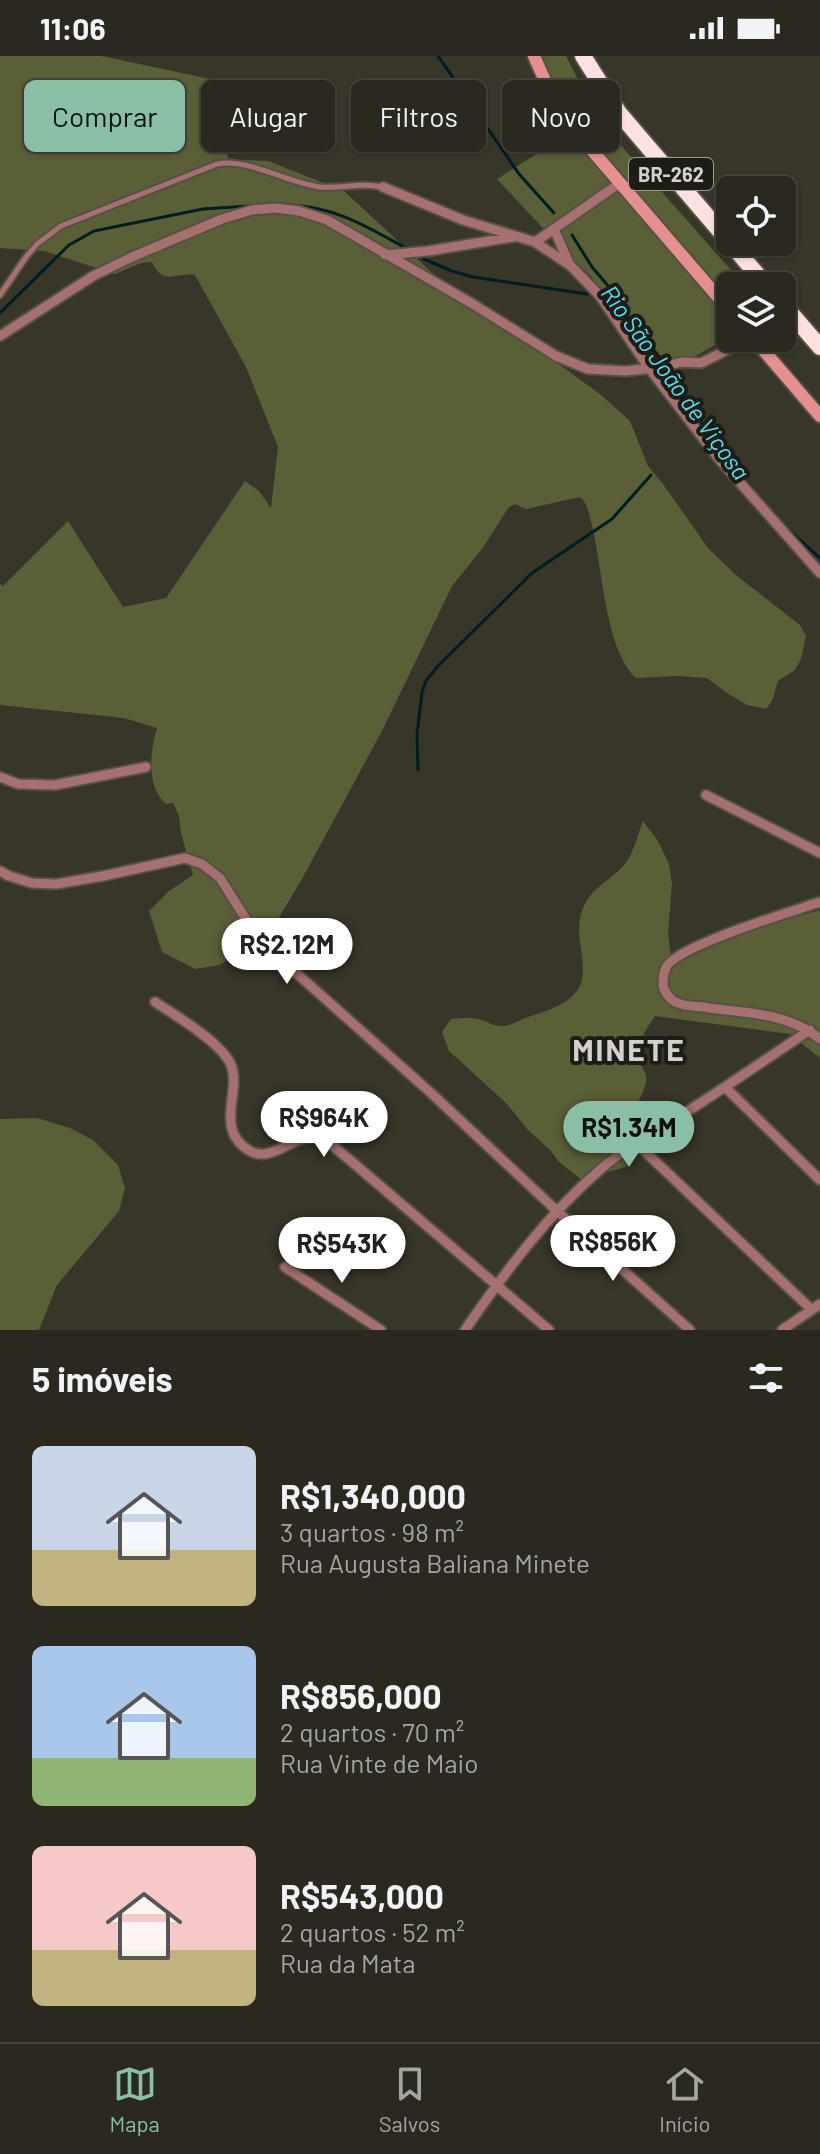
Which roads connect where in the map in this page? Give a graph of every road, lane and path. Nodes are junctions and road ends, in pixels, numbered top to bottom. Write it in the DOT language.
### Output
graph roads {
  1 [pos="534,56"];
  2 [pos="583,56"];
  3 [pos="620,183"];
  4 [pos="383,187"];
  5 [pos="554,229"];
  6 [pos="517,236"];
  7 [pos="535,242"];
  8 [pos="385,255"];
  9 [pos="571,266"];
  10 [pos="755,272"];
  11 [pos="0,295"];
  12 [pos="716,295"];
  13 [pos="796,319"];
  14 [pos="0,336"];
  15 [pos="820,347"];
  16 [pos="727,352"];
  17 [pos="764,352"];
  18 [pos="649,368"];
  19 [pos="820,416"];
  20 [pos="820,573"];
  21 [pos="146,767"];
  22 [pos="0,777"];
  23 [pos="706,795"];
  24 [pos="820,853"];
  25 [pos="0,871"];
  26 [pos="820,902"];
  27 [pos="155,1002"];
  28 [pos="810,1030"];
  29 [pos="820,1039"];
  30 [pos="725,1087"];
  31 [pos="637,1144"];
  32 [pos="820,1180"];
  33 [pos="557,1211"];
  34 [pos="285,1267"];
  35 [pos="496,1285"];
  36 [pos="816,1307"];
  37 [pos="381,1330"];
  38 [pos="465,1330"];
  39 [pos="549,1330"];
  40 [pos="690,1330"];
  41 [pos="782,1330"];
  1 -- 3 [label="street"];
  2 -- 10 [label="highway, BR-262"];
  3 -- 5 [label="street"];
  3 -- 12 [label="street"];
  4 -- 6 [label="street"];
  4 -- 11 [label="lane"];
  5 -- 7 [label="street"];
  5 -- 9 [label="street"];
  6 -- 7 [label="street"];
  6 -- 8 [label="street"];
  7 -- 9 [label="street"];
  8 -- 14 [label="street"];
  8 -- 18 [label="street"];
  9 -- 18 [label="street"];
  13 -- 15 [label="highway"];
  16 -- 18 [label="street"];
  17 -- 19 [label="street"];
  18 -- 20 [label="street"];
  21 -- 22 [label="street"];
  23 -- 24 [label="street"];
  25 -- 33 [label="street"];
  26 -- 28 [label="street"];
  27 -- 35 [label="street"];
  28 -- 29 [label="street"];
  28 -- 30 [label="street"];
  30 -- 31 [label="street"];
  30 -- 32 [label="street"];
  31 -- 33 [label="street"];
  31 -- 36 [label="street"];
  33 -- 35 [label="street"];
  33 -- 40 [label="street"];
  34 -- 37 [label="street"];
  35 -- 38 [label="street"];
  35 -- 39 [label="street"];
  36 -- 41 [label="street"];
}
